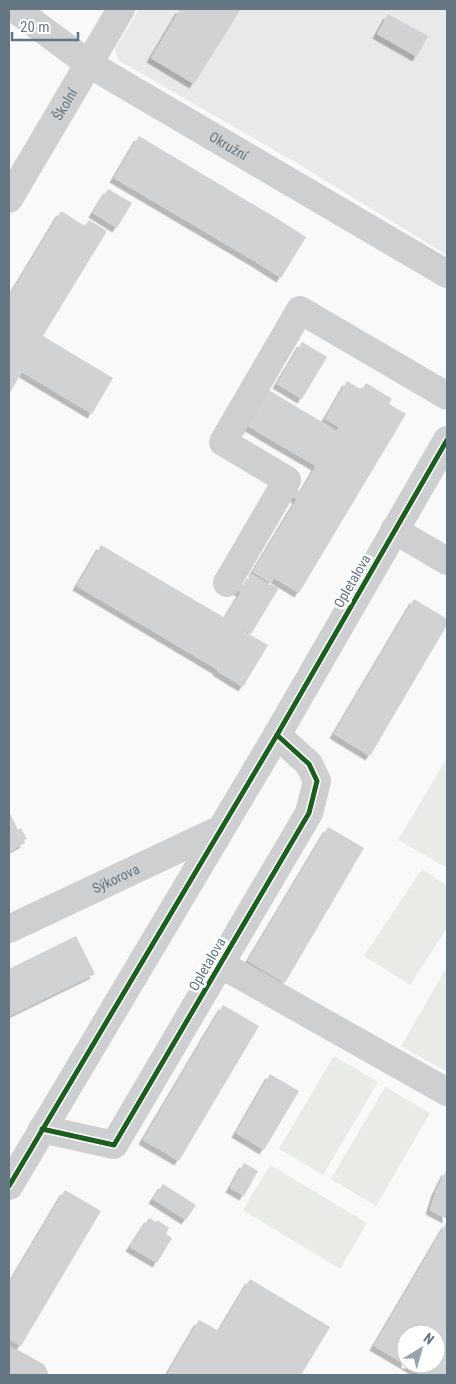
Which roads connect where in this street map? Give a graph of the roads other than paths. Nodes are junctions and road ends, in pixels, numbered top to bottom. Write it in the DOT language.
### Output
graph roads {
  1 [pos="15,9"];
  2 [pos="122,9"];
  3 [pos="89,64"];
  4 [pos="9,199"];
  5 [pos="447,274"];
  6 [pos="447,396"];
  7 [pos="447,440"];
  8 [pos="394,530"];
  9 [pos="447,561"];
  10 [pos="227,583"];
  11 [pos="277,735"];
  12 [pos="221,829"];
  13 [pos="9,929"];
  14 [pos="220,964"];
  15 [pos="447,1092"];
  16 [pos="42,1130"];
  17 [pos="9,1186"];
  18 [pos="9,1361"];
  19 [pos="34,1375"];
  1 -- 3 [label="street, Okružní"];
  2 -- 3 [label="street, Školní"];
  3 -- 4 [label="street, Školní"];
  3 -- 5 [label="street, Okružní"];
  6 -- 10 [label="street"];
  7 -- 8 [label="street, Opletalova"];
  8 -- 9 [label="street"];
  8 -- 11 [label="street, Opletalova"];
  11 -- 12 [label="street, Opletalova"];
  11 -- 14 [label="street, Opletalova"];
  12 -- 13 [label="street, Sýkorova"];
  12 -- 16 [label="street, Opletalova"];
  14 -- 15 [label="street"];
  14 -- 16 [label="street, Opletalova"];
  16 -- 17 [label="street, Opletalova"];
  18 -- 19 [label="street"];
}
